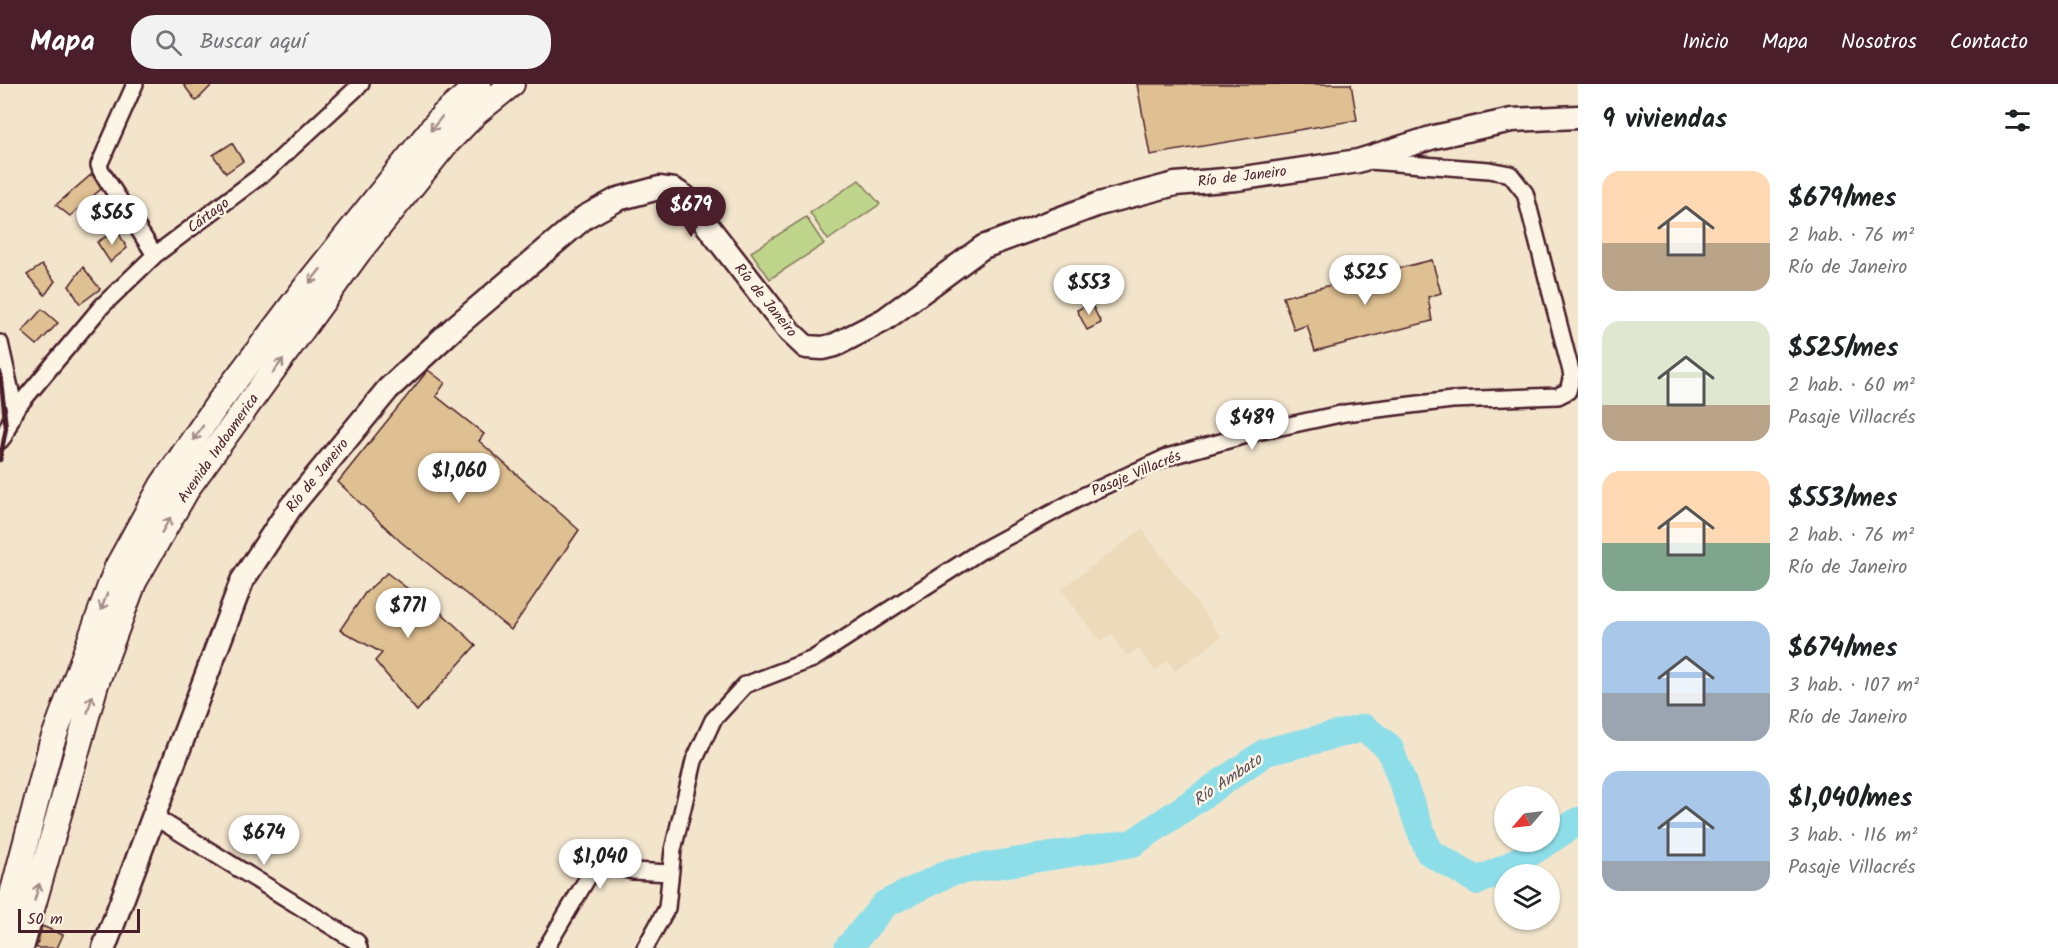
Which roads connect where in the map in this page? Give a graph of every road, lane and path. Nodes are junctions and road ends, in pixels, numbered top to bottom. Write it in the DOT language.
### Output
graph roads {
  1 [pos="135,84"];
  2 [pos="479,84"];
  3 [pos="512,84"];
  4 [pos="359,85"];
  5 [pos="1578,117"];
  6 [pos="1358,161"];
  7 [pos="155,255"];
  8 [pos="0,343"];
  9 [pos="15,410"];
  10 [pos="0,441"];
  11 [pos="155,817"];
  12 [pos="670,873"];
  13 [pos="0,941"];
  14 [pos="358,945"];
  15 [pos="21,948"];
  16 [pos="104,948"];
  17 [pos="546,948"];
  18 [pos="645,948"];
  1 -- 7 [label="street"];
  2 -- 13 [label="main road, Avenida Indoamerica, one-way"];
  15 -- 3 [label="main road, Avenida Indoamerica, one-way"];
  4 -- 7 [label="street, Cártago"];
  5 -- 6 [label="street, Río de Janeiro"];
  6 -- 11 [label="street, Río de Janeiro"];
  6 -- 12 [label="street, Pasaje Villacrés"];
  7 -- 9 [label="street, Cártago"];
  8 -- 9 [label="street"];
  9 -- 10 [label="street, Cártago"];
  11 -- 14 [label="street"];
  11 -- 16 [label="street, Río de Janeiro"];
  12 -- 17 [label="street"];
  12 -- 18 [label="street"];
}
